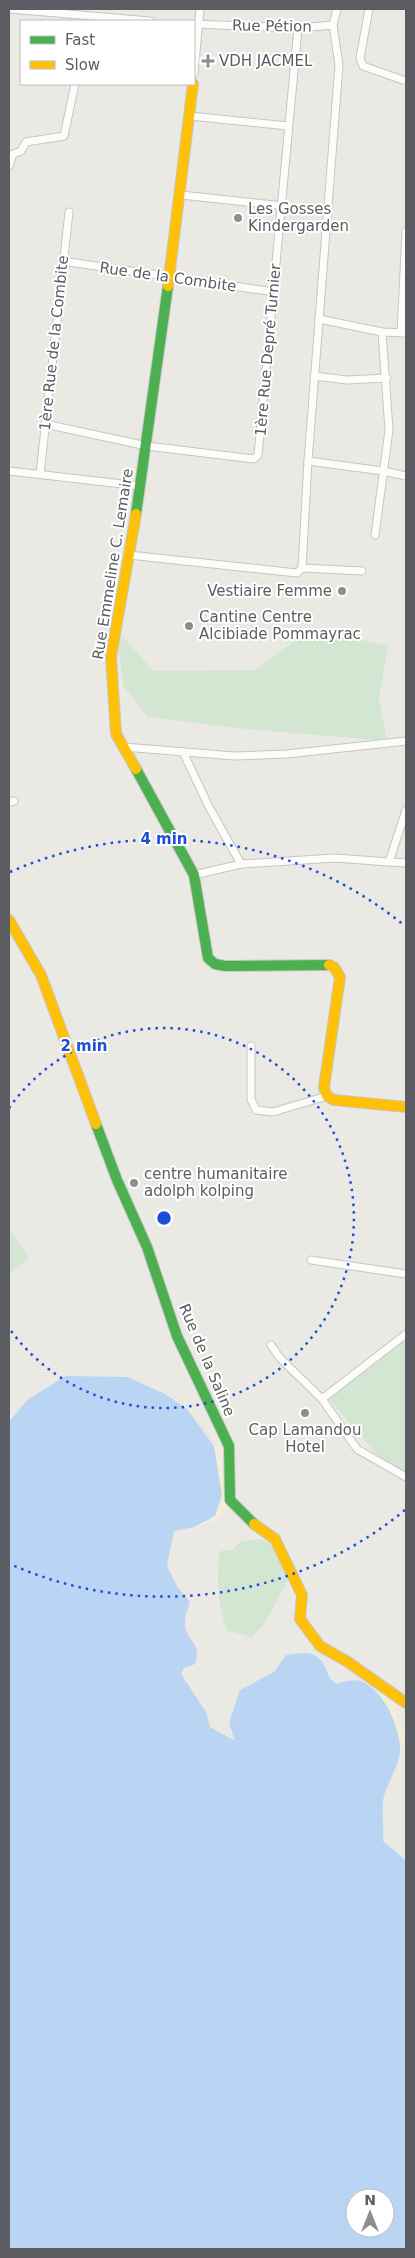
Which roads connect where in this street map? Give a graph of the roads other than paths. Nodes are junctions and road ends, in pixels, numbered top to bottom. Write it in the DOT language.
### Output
graph roads {
  1 [pos="10,9"];
  2 [pos="200,9"];
  3 [pos="337,9"];
  4 [pos="369,9"];
  5 [pos="61,11"];
  6 [pos="89,19"];
  7 [pos="120,20"];
  8 [pos="196,24"];
  9 [pos="333,25"];
  10 [pos="298,28"];
  11 [pos="195,48"];
  12 [pos="403,80"];
  13 [pos="75,85"];
  14 [pos="193,85"];
  15 [pos="190,116"];
  16 [pos="288,126"];
  17 [pos="9,166"];
  18 [pos="180,195"];
  19 [pos="282,206"];
  20 [pos="69,212"];
  21 [pos="406,231"];
  22 [pos="62,261"];
  23 [pos="170,278"];
  24 [pos="274,292"];
  25 [pos="319,318"];
  26 [pos="382,332"];
  27 [pos="403,333"];
  28 [pos="314,376"];
  29 [pos="387,378"];
  30 [pos="45,424"];
  31 [pos="146,446"];
  32 [pos="308,461"];
  33 [pos="383,470"];
  34 [pos="9,471"];
  35 [pos="40,474"];
  36 [pos="406,476"];
  37 [pos="140,486"];
  38 [pos="375,535"];
  39 [pos="129,555"];
  40 [pos="302,568"];
  41 [pos="362,571"];
  42 [pos="406,741"];
  43 [pos="124,747"];
  44 [pos="183,752"];
  45 [pos="406,810"];
  46 [pos="390,862"];
  47 [pos="406,863"];
  48 [pos="241,864"];
  49 [pos="194,875"];
  50 [pos="9,920"];
  51 [pos="251,1046"];
  52 [pos="327,1096"];
  53 [pos="406,1107"];
  54 [pos="311,1260"];
  55 [pos="406,1274"];
  56 [pos="406,1334"];
  57 [pos="271,1345"];
  58 [pos="322,1399"];
  59 [pos="406,1477"];
  60 [pos="406,1703"];
  1 -- 5 [label="street"];
  2 -- 8 [label="street"];
  3 -- 9 [label="street, Rue Pétion"];
  4 -- 12 [label="street"];
  5 -- 6 [label="street"];
  6 -- 7 [label="street"];
  8 -- 10 [label="street, Rue Pétion"];
  8 -- 11 [label="street"];
  9 -- 10 [label="street, Rue Pétion"];
  9 -- 25 [label="street"];
  10 -- 16 [label="street, 1ère Rue Depré Turnier"];
  13 -- 17 [label="street"];
  14 -- 15 [label="street, Rue Emmeline C. Lemaire"];
  15 -- 16 [label="street"];
  15 -- 18 [label="street, Rue Emmeline C. Lemaire"];
  16 -- 19 [label="street, 1ère Rue Depré Turnier"];
  18 -- 19 [label="street"];
  18 -- 23 [label="street, Rue Emmeline C. Lemaire"];
  19 -- 24 [label="street, 1ère Rue Depré Turnier"];
  20 -- 22 [label="street, 1ère Rue de la Combite"];
  21 -- 27 [label="street"];
  22 -- 23 [label="street, Rue de la Combite"];
  22 -- 30 [label="street, 1ère Rue de la Combite"];
  23 -- 24 [label="street, Rue de la Combite"];
  23 -- 31 [label="street, Rue Emmeline C. Lemaire"];
  24 -- 31 [label="street, 1ère Rue Depré Turnier"];
  25 -- 26 [label="street"];
  25 -- 28 [label="street"];
  26 -- 27 [label="street"];
  26 -- 29 [label="street"];
  28 -- 29 [label="street"];
  28 -- 32 [label="street"];
  29 -- 33 [label="street"];
  30 -- 31 [label="street, 1ère Rue Depré Turnier"];
  30 -- 35 [label="street, 1ère Rue de la Combite"];
  31 -- 37 [label="street, Rue Emmeline C. Lemaire"];
  32 -- 33 [label="street"];
  32 -- 40 [label="street"];
  33 -- 36 [label="street"];
  33 -- 38 [label="street"];
  34 -- 35 [label="street"];
  35 -- 37 [label="street"];
  37 -- 39 [label="street, Rue Emmeline C. Lemaire"];
  39 -- 40 [label="street"];
  39 -- 43 [label="street, Rue Emmeline C. Lemaire"];
  40 -- 41 [label="street"];
  42 -- 44 [label="street"];
  43 -- 44 [label="street"];
  43 -- 49 [label="street, Rue Emmeline C. Lemaire"];
  44 -- 48 [label="street"];
  45 -- 46 [label="street"];
  46 -- 47 [label="street"];
  46 -- 48 [label="street"];
  48 -- 49 [label="street"];
  49 -- 52 [label="street, Rue Emmeline C. Lemaire"];
  50 -- 60 [label="street, Rue de la Saline"];
  51 -- 52 [label="street"];
  52 -- 53 [label="street"];
  54 -- 55 [label="street"];
  56 -- 58 [label="street"];
  57 -- 58 [label="street"];
  58 -- 59 [label="street"];
}
